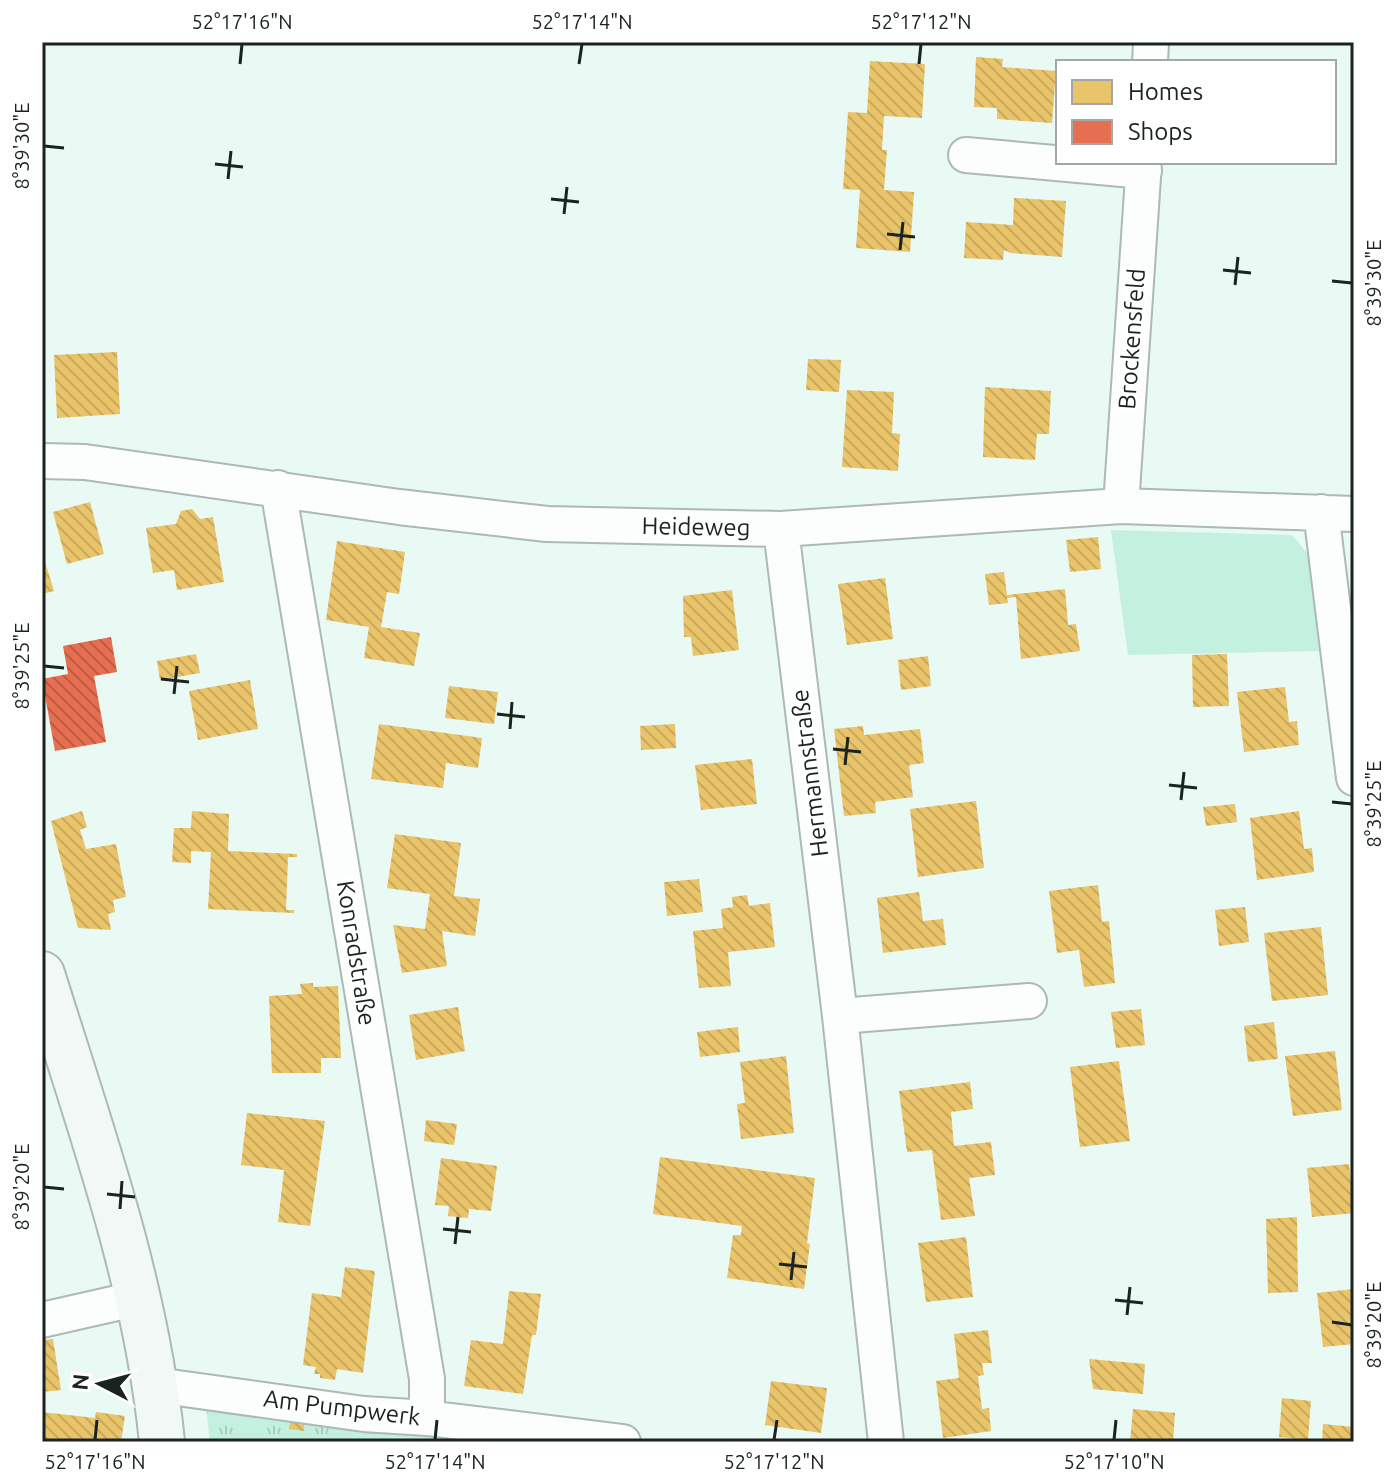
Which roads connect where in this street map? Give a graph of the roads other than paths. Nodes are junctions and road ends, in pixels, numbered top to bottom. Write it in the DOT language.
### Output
graph roads {
  1 [pos="966,155"];
  2 [pos="1056,161"];
  3 [pos="1100,164"];
  4 [pos="1144,167"];
  5 [pos="42,461"];
  6 [pos="278,488"];
  7 [pos="1121,506"];
  8 [pos="1338,513"];
  9 [pos="781,529"];
  10 [pos="1354,778"];
  11 [pos="42,974"];
  12 [pos="1029,1001"];
  13 [pos="840,1016"];
  14 [pos="139,1298"];
  15 [pos="42,1320"];
  16 [pos="156,1385"];
  17 [pos="427,1418"];
  18 [pos="162,1442"];
  19 [pos="623,1442"];
  20 [pos="886,1442"];
  1 -- 2 [label="street, Brockensfeld"];
  3 -- 4 [label="street, Brockensfeld"];
  4 -- 7 [label="street, Brockensfeld"];
  5 -- 6 [label="street, Heideweg"];
  6 -- 9 [label="street, Heideweg"];
  6 -- 17 [label="street, Konradstraße"];
  7 -- 8 [label="street, Heideweg"];
  7 -- 9 [label="street, Heideweg"];
  8 -- 10 [label="street"];
  9 -- 13 [label="street, Hermannstraße"];
  11 -- 14 [label="main road"];
  12 -- 13 [label="street"];
  13 -- 20 [label="street, Hermannstraße"];
  14 -- 15 [label="street"];
  14 -- 16 [label="main road"];
  16 -- 17 [label="street, Am Pumpwerk"];
  16 -- 18 [label="main road"];
  17 -- 19 [label="street, Am Pumpwerk"];
}
